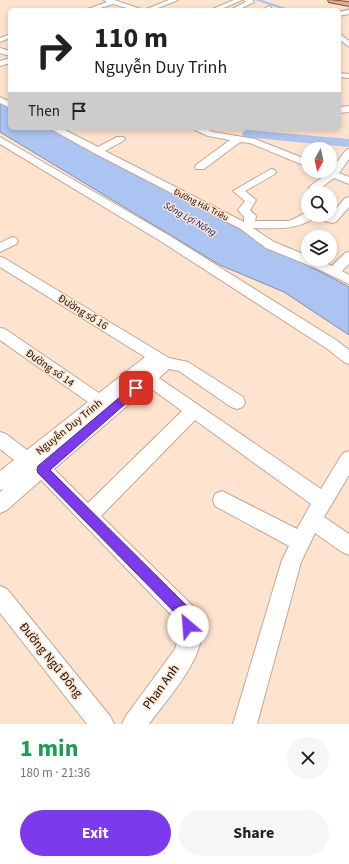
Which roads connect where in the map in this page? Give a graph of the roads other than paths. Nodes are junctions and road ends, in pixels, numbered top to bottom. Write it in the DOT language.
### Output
graph roads {
  1 [pos="136,0"];
  2 [pos="175,0"];
  3 [pos="183,0"];
  4 [pos="239,0"];
  5 [pos="247,0"];
  6 [pos="332,0"];
  7 [pos="342,0"];
  8 [pos="109,2"];
  9 [pos="349,3"];
  10 [pos="123,5"];
  11 [pos="93,8"];
  12 [pos="125,8"];
  13 [pos="134,8"];
  14 [pos="153,8"];
  15 [pos="161,8"];
  16 [pos="219,8"];
  17 [pos="237,8"];
  18 [pos="343,13"];
  19 [pos="349,20"];
  20 [pos="341,38"];
  21 [pos="349,45"];
  22 [pos="63,130"];
  23 [pos="212,131"];
  24 [pos="238,139"];
  25 [pos="120,140"];
  26 [pos="3,145"];
  27 [pos="97,151"];
  28 [pos="349,152"];
  29 [pos="301,161"];
  30 [pos="337,164"];
  31 [pos="200,167"];
  32 [pos="270,172"];
  33 [pos="337,176"];
  34 [pos="323,178"];
  35 [pos="349,181"];
  36 [pos="316,186"];
  37 [pos="349,200"];
  38 [pos="337,214"];
  39 [pos="301,222"];
  40 [pos="247,226"];
  41 [pos="6,239"];
  42 [pos="0,248"];
  43 [pos="349,256"];
  44 [pos="0,261"];
  45 [pos="334,272"];
  46 [pos="349,280"];
  47 [pos="0,333"];
  48 [pos="349,358"];
  49 [pos="161,360"];
  50 [pos="148,378"];
  51 [pos="100,402"];
  52 [pos="237,402"];
  53 [pos="194,410"];
  54 [pos="0,439"];
  55 [pos="349,459"];
  56 [pos="34,465"];
  57 [pos="0,482"];
  58 [pos="222,500"];
  59 [pos="324,502"];
  60 [pos="0,504"];
  61 [pos="88,516"];
  62 [pos="312,520"];
  63 [pos="301,542"];
  64 [pos="349,545"];
  65 [pos="0,596"];
  66 [pos="102,724"];
  67 [pos="134,724"];
  68 [pos="245,724"];
  1 -- 10 [label="street"];
  2 -- 14 [label="street"];
  3 -- 15 [label="street"];
  4 -- 16 [label="street"];
  5 -- 17 [label="street"];
  6 -- 9 [label="main road"];
  7 -- 9 [label="main road"];
  8 -- 10 [label="street"];
  8 -- 11 [label="street"];
  8 -- 12 [label="street"];
  10 -- 13 [label="street"];
  18 -- 19 [label="street"];
  20 -- 21 [label="street"];
  22 -- 27 [label="street, Đường Hải Triều"];
  23 -- 24 [label="street"];
  24 -- 29 [label="street"];
  24 -- 31 [label="street"];
  25 -- 27 [label="street"];
  26 -- 48 [label="street"];
  27 -- 40 [label="street, Đường Hải Triều"];
  28 -- 30 [label="street"];
  32 -- 40 [label="street"];
  33 -- 35 [label="street"];
  34 -- 36 [label="street"];
  37 -- 38 [label="street"];
  39 -- 40 [label="street"];
  40 -- 45 [label="street, Đường Hải Triều"];
  41 -- 42 [label="street"];
  43 -- 45 [label="street"];
  44 -- 49 [label="street, Đường số 16"];
  45 -- 46 [label="street, Đường Hải Triều"];
  47 -- 51 [label="street, Đường số 14"];
  49 -- 50 [label="street, Nguyễn Duy Trinh"];
  49 -- 51 [label="street, Nguyễn Duy Trinh"];
  49 -- 52 [label="street, Đường số 16"];
  50 -- 53 [label="street"];
  50 -- 56 [label="street, Nguyễn Duy Trinh"];
  51 -- 56 [label="street, Nguyễn Duy Trinh"];
  53 -- 59 [label="street"];
  53 -- 61 [label="street"];
  54 -- 56 [label="street, Phan Anh"];
  55 -- 59 [label="street"];
  56 -- 57 [label="street, Nguyễn Duy Trinh"];
  56 -- 60 [label="street, Nguyễn Duy Trinh"];
  56 -- 61 [label="street, Phan Anh"];
  58 -- 63 [label="street"];
  59 -- 62 [label="street"];
  61 -- 67 [label="street, Phan Anh"];
  62 -- 63 [label="street"];
  62 -- 64 [label="street"];
  63 -- 68 [label="street"];
  65 -- 66 [label="street, Đường Ngũ Đông"];
}
